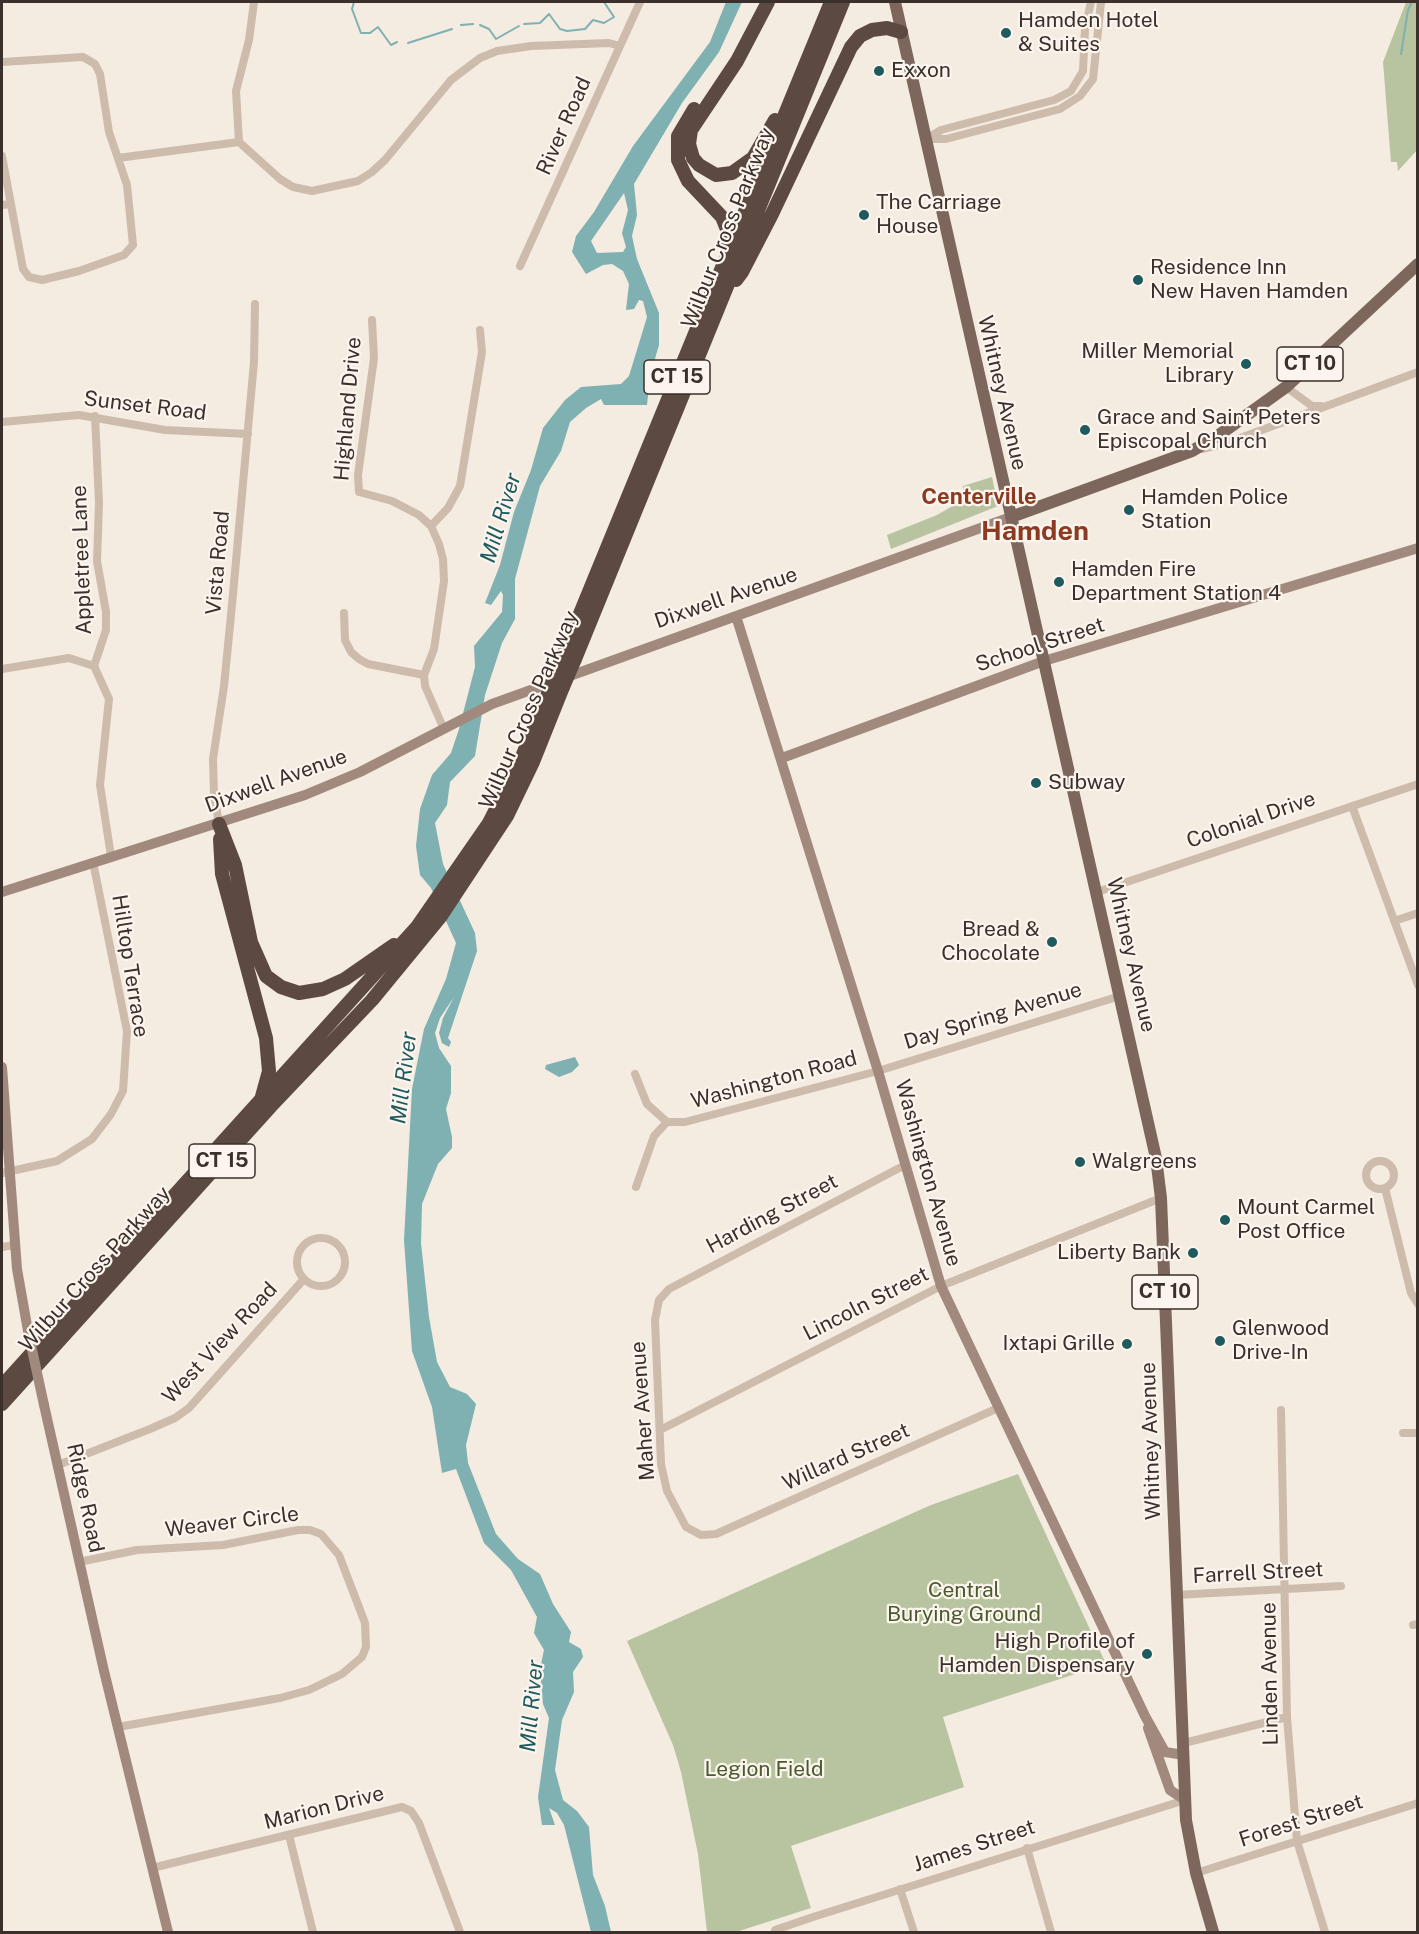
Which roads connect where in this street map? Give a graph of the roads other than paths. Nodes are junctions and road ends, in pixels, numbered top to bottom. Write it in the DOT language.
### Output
graph roads {
  1 [pos="254,2"];
  2 [pos="640,2"];
  3 [pos="758,2"];
  4 [pos="768,2"];
  5 [pos="831,2"];
  6 [pos="843,2"];
  7 [pos="895,2"];
  8 [pos="1091,2"];
  9 [pos="1101,2"];
  10 [pos="901,32"];
  11 [pos="620,46"];
  12 [pos="2,62"];
  13 [pos="1078,82"];
  14 [pos="1088,87"];
  15 [pos="796,88"];
  16 [pos="1047,102"];
  17 [pos="1049,112"];
  18 [pos="973,122"];
  19 [pos="975,131"];
  20 [pos="926,139"];
  21 [pos="239,142"];
  22 [pos="2,156"];
  23 [pos="118,158"];
  24 [pos="11,204"];
  25 [pos="2,205"];
  26 [pos="1418,264"];
  27 [pos="723,265"];
  28 [pos="520,266"];
  29 [pos="725,294"];
  30 [pos="255,304"];
  31 [pos="372,320"];
  32 [pos="480,330"];
  33 [pos="1418,372"];
  34 [pos="1286,387"];
  35 [pos="1322,406"];
  36 [pos="95,416"];
  37 [pos="2,422"];
  38 [pos="248,434"];
  39 [pos="1192,451"];
  40 [pos="1011,517"];
  41 [pos="431,526"];
  42 [pos="1418,548"];
  43 [pos="344,613"];
  44 [pos="735,616"];
  45 [pos="1044,661"];
  46 [pos="94,666"];
  47 [pos="2,669"];
  48 [pos="424,675"];
  49 [pos="443,727"];
  50 [pos="782,758"];
  51 [pos="1418,784"];
  52 [pos="1352,806"];
  53 [pos="219,824"];
  54 [pos="111,856"];
  55 [pos="93,862"];
  56 [pos="2,892"];
  57 [pos="1096,892"];
  58 [pos="1418,913"];
  59 [pos="1394,921"];
  60 [pos="417,927"];
  61 [pos="1418,985"];
  62 [pos="1120,996"];
  63 [pos="2,1066"];
  64 [pos="878,1071"];
  65 [pos="635,1074"];
  66 [pos="260,1103"];
  67 [pos="667,1122"];
  68 [pos="905,1165"];
  69 [pos="6,1172"];
  70 [pos="636,1188"];
  71 [pos="1385,1188"];
  72 [pos="1161,1198"];
  73 [pos="15,1245"];
  74 [pos="2,1247"];
  75 [pos="304,1279"];
  76 [pos="941,1286"];
  77 [pos="659,1300"];
  78 [pos="1418,1304"];
  79 [pos="2,1386"];
  80 [pos="2,1404"];
  81 [pos="998,1408"];
  82 [pos="1281,1410"];
  83 [pos="660,1430"];
  84 [pos="1403,1433"];
  85 [pos="1418,1433"];
  86 [pos="58,1465"];
  87 [pos="707,1536"];
  88 [pos="79,1562"];
  89 [pos="1341,1586"];
  90 [pos="1287,1589"];
  91 [pos="1176,1595"];
  92 [pos="1145,1716"];
  93 [pos="1287,1717"];
  94 [pos="118,1727"];
  95 [pos="1184,1749"];
  96 [pos="1185,1800"];
  97 [pos="1418,1803"];
  98 [pos="289,1835"];
  99 [pos="1297,1841"];
  100 [pos="1027,1848"];
  101 [pos="152,1868"];
  102 [pos="1196,1873"];
  103 [pos="900,1889"];
  104 [pos="775,1931"];
  105 [pos="168,1932"];
  106 [pos="313,1932"];
  107 [pos="460,1932"];
  108 [pos="914,1932"];
  109 [pos="1051,1932"];
  110 [pos="1213,1932"];
  111 [pos="1325,1932"];
  1 -- 21 [label="street"];
  2 -- 11 [label="street, River Road"];
  3 -- 27 [label="highway"];
  4 -- 15 [label="highway"];
  5 -- 15 [label="highway, Wilbur Cross Parkway / CT 15"];
  6 -- 29 [label="highway, Wilbur Cross Parkway / CT 15"];
  7 -- 10 [label="main road, Whitney Avenue"];
  8 -- 13 [label="street"];
  9 -- 14 [label="street"];
  10 -- 20 [label="main road, Whitney Avenue"];
  10 -- 29 [label="highway"];
  11 -- 21 [label="street"];
  11 -- 28 [label="street, River Road"];
  12 -- 23 [label="street"];
  13 -- 14 [label="street"];
  13 -- 16 [label="street"];
  14 -- 17 [label="street"];
  15 -- 27 [label="highway, Wilbur Cross Parkway / CT 15"];
  16 -- 17 [label="street"];
  16 -- 18 [label="street"];
  17 -- 19 [label="street"];
  18 -- 19 [label="street"];
  18 -- 20 [label="street"];
  19 -- 20 [label="street"];
  20 -- 40 [label="main road, Whitney Avenue"];
  21 -- 23 [label="street"];
  22 -- 24 [label="street"];
  23 -- 24 [label="street"];
  24 -- 25 [label="street"];
  26 -- 34 [label="main road, Dixwell Avenue / CT 10"];
  27 -- 60 [label="highway, Wilbur Cross Parkway / CT 15, bridge"];
  29 -- 80 [label="highway, Wilbur Cross Parkway / CT 15, bridge"];
  30 -- 38 [label="street, Vista Road"];
  31 -- 41 [label="street, Highland Drive"];
  32 -- 41 [label="street"];
  33 -- 35 [label="street"];
  34 -- 35 [label="street"];
  34 -- 39 [label="main road, Dixwell Avenue / CT 10"];
  35 -- 39 [label="street"];
  36 -- 37 [label="street, Sunset Road"];
  36 -- 38 [label="street, Sunset Road"];
  36 -- 46 [label="street, Appletree Lane"];
  38 -- 53 [label="street, Vista Road"];
  39 -- 40 [label="main road, Dixwell Avenue / CT 10"];
  40 -- 44 [label="street, Dixwell Avenue"];
  40 -- 45 [label="main road, Whitney Avenue / CT 10"];
  41 -- 48 [label="street"];
  42 -- 45 [label="street, School Street"];
  43 -- 48 [label="street"];
  44 -- 49 [label="street, Dixwell Avenue"];
  44 -- 50 [label="street, Washington Avenue"];
  45 -- 50 [label="street, School Street"];
  45 -- 57 [label="main road, Whitney Avenue / CT 10"];
  46 -- 47 [label="street"];
  46 -- 54 [label="street"];
  48 -- 49 [label="street"];
  49 -- 53 [label="street, Dixwell Avenue"];
  50 -- 64 [label="street, Washington Avenue"];
  51 -- 52 [label="street, Colonial Drive"];
  52 -- 57 [label="street, Colonial Drive"];
  52 -- 59 [label="street"];
  53 -- 54 [label="street, Dixwell Avenue"];
  53 -- 60 [label="highway"];
  53 -- 66 [label="highway"];
  54 -- 55 [label="street, Dixwell Avenue"];
  55 -- 56 [label="street, Dixwell Avenue"];
  55 -- 69 [label="street, Hilltop Terrace"];
  57 -- 62 [label="main road, Whitney Avenue / CT 10"];
  58 -- 59 [label="street"];
  59 -- 61 [label="street"];
  60 -- 66 [label="highway, Wilbur Cross Parkway / CT 15"];
  62 -- 64 [label="street, Day Spring Avenue"];
  62 -- 72 [label="main road, Whitney Avenue / CT 10"];
  63 -- 69 [label="street, Ridge Road"];
  64 -- 67 [label="street, Washington Road"];
  64 -- 68 [label="street, Washington Avenue"];
  65 -- 67 [label="street, Washington Road"];
  66 -- 79 [label="highway, Wilbur Cross Parkway / CT 15"];
  67 -- 70 [label="street"];
  68 -- 76 [label="street, Washington Avenue"];
  68 -- 77 [label="street, Harding Street"];
  69 -- 73 [label="street, Ridge Road"];
  71 -- 78 [label="street"];
  72 -- 76 [label="street, Lincoln Street"];
  72 -- 91 [label="main road, Whitney Avenue / CT 10"];
  73 -- 74 [label="street"];
  73 -- 86 [label="street, Ridge Road, bridge"];
  75 -- 75 [label="street, West View Road"];
  75 -- 86 [label="street, West View Road"];
  76 -- 81 [label="street, Washington Avenue"];
  76 -- 83 [label="street, Lincoln Street"];
  77 -- 83 [label="street, Maher Avenue"];
  81 -- 87 [label="street, Willard Street"];
  81 -- 92 [label="street, Washington Avenue"];
  82 -- 90 [label="street, Linden Avenue"];
  83 -- 87 [label="street, Maher Avenue"];
  84 -- 85 [label="street"];
  86 -- 88 [label="street, Ridge Road"];
  88 -- 94 [label="street, Ridge Road"];
  88 -- 94 [label="street, Weaver Circle"];
  89 -- 90 [label="street, Farrell Street"];
  90 -- 91 [label="street, Farrell Street"];
  90 -- 93 [label="street, Linden Avenue"];
  91 -- 95 [label="main road, Whitney Avenue / CT 10"];
  92 -- 95 [label="street, Washington Avenue"];
  92 -- 96 [label="street, Washington Avenue"];
  93 -- 95 [label="street"];
  93 -- 99 [label="street, Linden Avenue"];
  94 -- 101 [label="street, Ridge Road"];
  95 -- 96 [label="main road, Whitney Avenue / CT 10"];
  96 -- 100 [label="street, James Street"];
  96 -- 102 [label="main road, Whitney Avenue / CT 10"];
  97 -- 99 [label="street, Forest Street"];
  98 -- 101 [label="street, Marion Drive"];
  98 -- 106 [label="street"];
  98 -- 107 [label="street, Marion Drive"];
  99 -- 102 [label="street, Forest Street"];
  99 -- 111 [label="street, Linden Avenue"];
  100 -- 103 [label="street, James Street"];
  100 -- 109 [label="street"];
  101 -- 105 [label="street, Ridge Road"];
  102 -- 110 [label="main road, Whitney Avenue / CT 10"];
  103 -- 104 [label="street, James Street"];
  103 -- 108 [label="street"];
}
